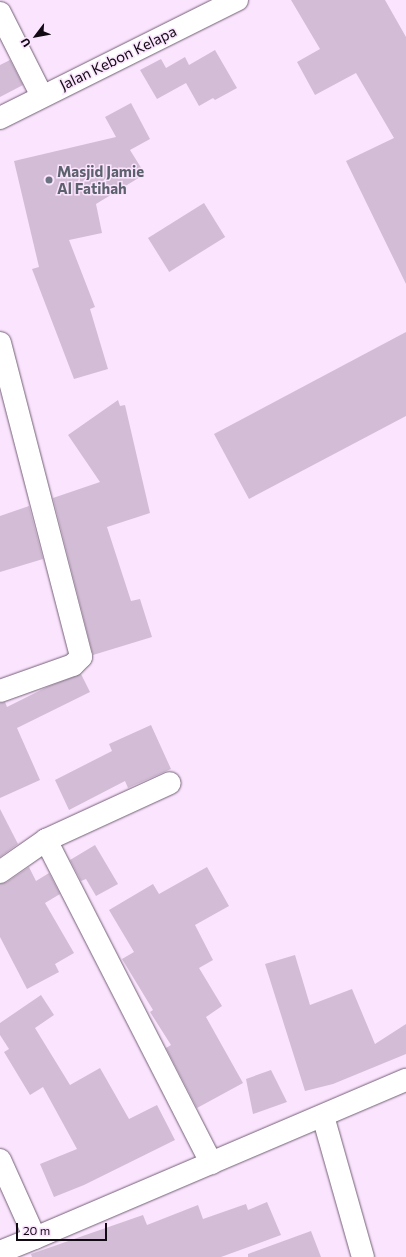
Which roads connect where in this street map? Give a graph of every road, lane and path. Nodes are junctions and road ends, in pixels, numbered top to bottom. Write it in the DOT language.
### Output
graph roads {
  1 [pos="237,0"];
  2 [pos="0,13"];
  3 [pos="42,96"];
  4 [pos="0,118"];
  5 [pos="0,343"];
  6 [pos="0,691"];
  7 [pos="170,783"];
  8 [pos="46,840"];
  9 [pos="0,872"];
  10 [pos="406,1080"];
  11 [pos="323,1116"];
  12 [pos="0,1160"];
  13 [pos="211,1163"];
  14 [pos="35,1238"];
  15 [pos="0,1252"];
  16 [pos="363,1257"];
  1 -- 3 [label="street, Jalan Kebon Kelapa"];
  2 -- 3 [label="street"];
  3 -- 4 [label="street, Jalan Kebon Kelapa"];
  5 -- 6 [label="street"];
  7 -- 8 [label="street"];
  8 -- 9 [label="street"];
  8 -- 13 [label="street"];
  10 -- 11 [label="street"];
  11 -- 13 [label="street"];
  11 -- 16 [label="street"];
  12 -- 14 [label="street"];
  13 -- 14 [label="street"];
  14 -- 15 [label="street"];
}
